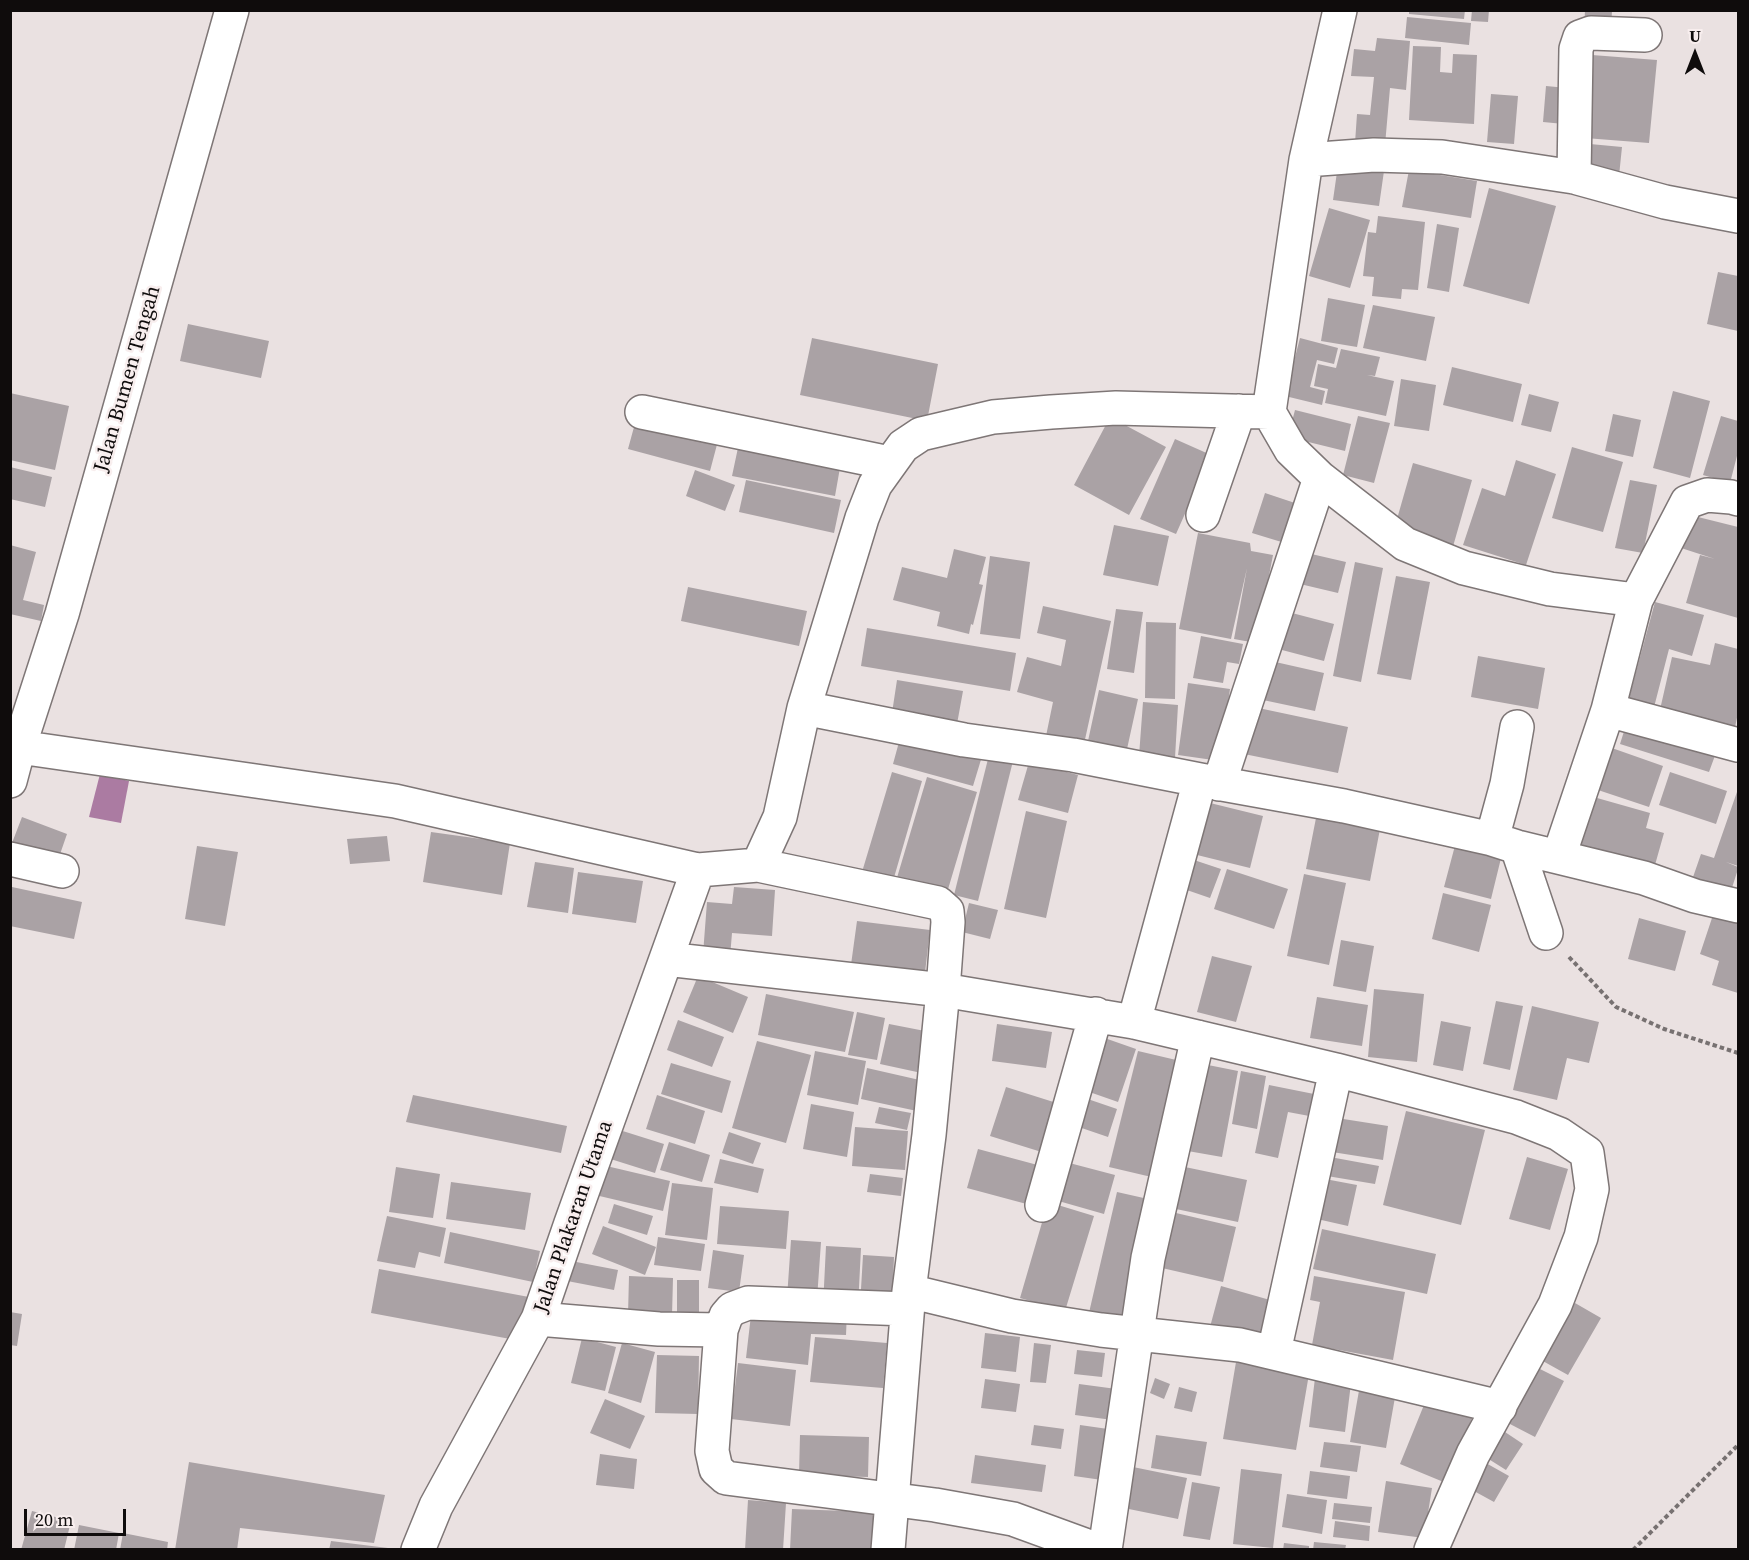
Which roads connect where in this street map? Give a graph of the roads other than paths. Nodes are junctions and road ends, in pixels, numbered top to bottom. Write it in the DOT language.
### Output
graph roads {
  1 [pos="231,10"];
  2 [pos="1340,10"];
  3 [pos="1645,35"];
  4 [pos="1306,160"];
  5 [pos="1574,177"];
  6 [pos="1738,216"];
  7 [pos="1254,411"];
  8 [pos="642,412"];
  9 [pos="889,464"];
  10 [pos="1320,478"];
  11 [pos="1738,499"];
  12 [pos="1203,515"];
  13 [pos="1636,600"];
  14 [pos="804,708"];
  15 [pos="1608,710"];
  16 [pos="1517,727"];
  17 [pos="1738,745"];
  18 [pos="19,747"];
  19 [pos="10,781"];
  20 [pos="1209,782"];
  21 [pos="1505,843"];
  22 [pos="1559,856"];
  23 [pos="10,859"];
  24 [pos="758,865"];
  25 [pos="698,870"];
  26 [pos="62,871"];
  27 [pos="1738,906"];
  28 [pos="1546,933"];
  29 [pos="666,959"];
  30 [pos="943,990"];
  31 [pos="1096,1014"];
  32 [pos="1134,1022"];
  33 [pos="1198,1037"];
  34 [pos="1336,1070"];
  35 [pos="1042,1205"];
  36 [pos="908,1300"];
  37 [pos="538,1319"];
  38 [pos="721,1330"];
  39 [pos="1137,1334"];
  40 [pos="1274,1352"];
  41 [pos="1500,1407"];
  42 [pos="891,1499"];
  43 [pos="418,1550"];
  44 [pos="888,1550"];
  45 [pos="1098,1550"];
  46 [pos="1105,1550"];
  47 [pos="1431,1550"];
  1 -- 18 [label="street, Jalan Bumen Tengah"];
  2 -- 4 [label="street"];
  3 -- 5 [label="street"];
  4 -- 5 [label="street"];
  4 -- 7 [label="street"];
  5 -- 6 [label="street"];
  7 -- 9 [label="street"];
  7 -- 10 [label="street"];
  7 -- 12 [label="street"];
  8 -- 9 [label="street"];
  9 -- 14 [label="street"];
  10 -- 13 [label="street"];
  10 -- 20 [label="street"];
  11 -- 13 [label="street"];
  13 -- 15 [label="street"];
  14 -- 20 [label="street"];
  14 -- 24 [label="street"];
  15 -- 17 [label="street"];
  15 -- 22 [label="street"];
  16 -- 21 [label="street"];
  18 -- 19 [label="street, Jalan Bumen Tengah"];
  18 -- 25 [label="street"];
  20 -- 21 [label="street"];
  20 -- 32 [label="street"];
  21 -- 22 [label="street"];
  21 -- 28 [label="street"];
  22 -- 27 [label="street"];
  23 -- 26 [label="street"];
  24 -- 25 [label="street"];
  24 -- 30 [label="street"];
  25 -- 29 [label="street, Jalan Plakaran Utama"];
  29 -- 30 [label="street"];
  29 -- 37 [label="street, Jalan Plakaran Utama"];
  30 -- 31 [label="street"];
  30 -- 36 [label="street"];
  31 -- 32 [label="street"];
  31 -- 35 [label="street"];
  32 -- 33 [label="street"];
  33 -- 34 [label="street"];
  33 -- 39 [label="street"];
  34 -- 40 [label="street"];
  34 -- 41 [label="street"];
  36 -- 38 [label="street"];
  36 -- 39 [label="street"];
  36 -- 42 [label="street"];
  37 -- 38 [label="street"];
  37 -- 43 [label="street, Jalan Plakaran Utama"];
  38 -- 42 [label="street"];
  39 -- 40 [label="street"];
  39 -- 46 [label="street"];
  40 -- 41 [label="street"];
  41 -- 47 [label="street"];
  42 -- 44 [label="street"];
  42 -- 45 [label="street"];
}
